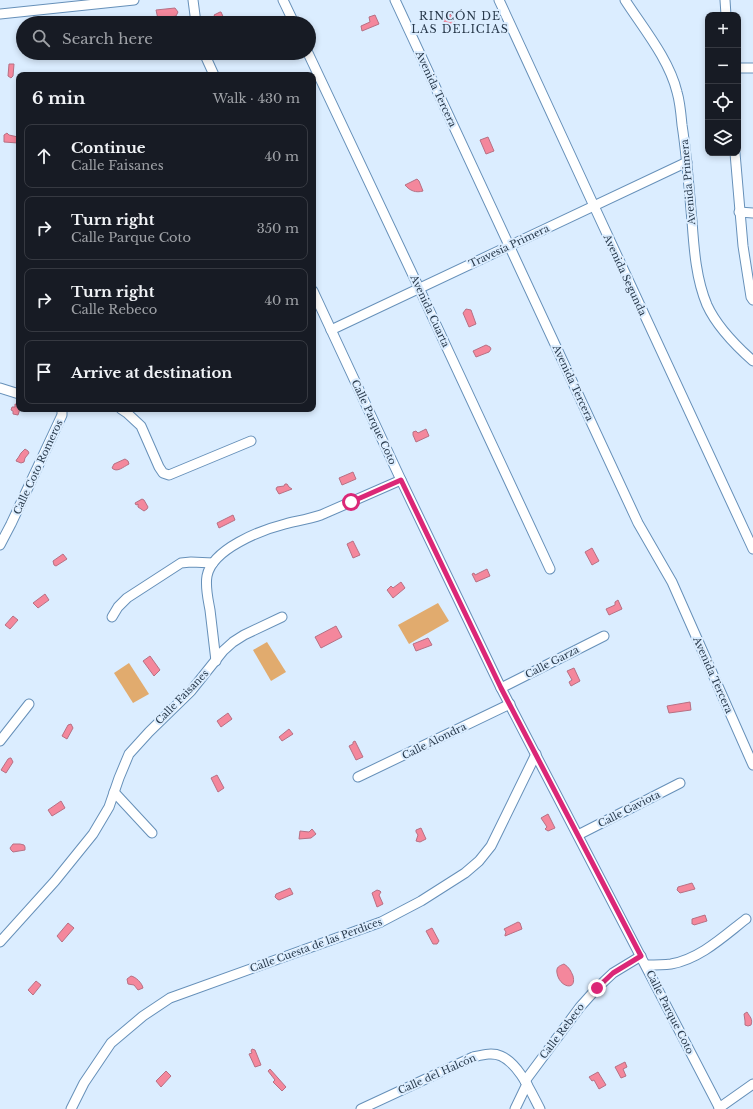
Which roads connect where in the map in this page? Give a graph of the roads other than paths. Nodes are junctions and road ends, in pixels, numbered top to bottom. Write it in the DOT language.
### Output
graph roads {
  1 [pos="134,0"];
  2 [pos="193,0"];
  3 [pos="283,0"];
  4 [pos="395,0"];
  5 [pos="499,0"];
  6 [pos="624,0"];
  7 [pos="725,0"];
  8 [pos="726,12"];
  9 [pos="0,14"];
  10 [pos="195,16"];
  11 [pos="291,16"];
  12 [pos="207,60"];
  13 [pos="311,60"];
  14 [pos="741,68"];
  15 [pos="753,68"];
  16 [pos="213,72"];
  17 [pos="735,156"];
  18 [pos="687,162"];
  19 [pos="594,206"];
  20 [pos="740,212"];
  21 [pos="753,213"];
  22 [pos="509,246"];
  23 [pos="420,288"];
  24 [pos="316,298"];
  25 [pos="753,300"];
  26 [pos="331,330"];
  27 [pos="753,361"];
  28 [pos="0,388"];
  29 [pos="16,393"];
  30 [pos="62,412"];
  31 [pos="125,412"];
  32 [pos="251,441"];
  33 [pos="401,480"];
  34 [pos="0,545"];
  35 [pos="753,549"];
  36 [pos="213,563"];
  37 [pos="550,570"];
  38 [pos="112,617"];
  39 [pos="282,617"];
  40 [pos="604,636"];
  41 [pos="216,661"];
  42 [pos="501,688"];
  43 [pos="29,704"];
  44 [pos="510,704"];
  45 [pos="0,741"];
  46 [pos="536,754"];
  47 [pos="753,765"];
  48 [pos="358,777"];
  49 [pos="680,783"];
  50 [pos="114,792"];
  51 [pos="152,833"];
  52 [pos="578,835"];
  53 [pos="746,919"];
  54 [pos="0,942"];
  55 [pos="641,956"];
  56 [pos="646,965"];
  57 [pos="526,1083"];
  58 [pos="753,1084"];
  59 [pos="719,1108"];
  60 [pos="71,1109"];
  61 [pos="361,1109"];
  62 [pos="515,1109"];
  63 [pos="540,1109"];
  1 -- 9 [label="street"];
  2 -- 10 [label="street"];
  3 -- 11 [label="street"];
  4 -- 22 [label="street, Avenida Tercera"];
  5 -- 19 [label="street, Avenida Segunda"];
  6 -- 18 [label="street, Avenida Primera"];
  7 -- 8 [label="street"];
  12 -- 16 [label="street"];
  13 -- 23 [label="street, Avenida Cuarta"];
  14 -- 15 [label="street"];
  17 -- 20 [label="street"];
  18 -- 19 [label="street, Travesía Primera"];
  18 -- 27 [label="street, Avenida Primera"];
  19 -- 22 [label="street, Travesía Primera"];
  19 -- 35 [label="street, Avenida Segunda"];
  20 -- 21 [label="street"];
  20 -- 25 [label="street"];
  22 -- 23 [label="street, Travesía Primera"];
  22 -- 47 [label="street, Avenida Tercera"];
  23 -- 26 [label="street, Travesía Primera"];
  23 -- 37 [label="street, Avenida Cuarta"];
  24 -- 26 [label="street, Calle Parque Coto"];
  26 -- 33 [label="street, Calle Parque Coto"];
  28 -- 29 [label="street"];
  30 -- 34 [label="street, Calle Coto Romeros"];
  31 -- 32 [label="street"];
  33 -- 36 [label="street, Calle Faisanes"];
  33 -- 42 [label="street, Calle Parque Coto"];
  36 -- 38 [label="street"];
  36 -- 41 [label="street, Calle Faisanes"];
  39 -- 41 [label="street"];
  40 -- 42 [label="street, Calle Garza"];
  41 -- 50 [label="street, Calle Faisanes"];
  42 -- 44 [label="street, Calle Parque Coto"];
  43 -- 45 [label="street"];
  44 -- 46 [label="street, Calle Parque Coto"];
  44 -- 48 [label="street, Calle Alondra"];
  46 -- 52 [label="street, Calle Parque Coto"];
  46 -- 60 [label="street, Calle Cuesta de las Perdices"];
  49 -- 52 [label="street, Calle Gaviota"];
  50 -- 51 [label="street"];
  50 -- 54 [label="street, Calle Faisanes"];
  52 -- 55 [label="street, Calle Parque Coto"];
  53 -- 56 [label="street"];
  55 -- 56 [label="street, Calle Parque Coto"];
  55 -- 57 [label="street, Calle Rebeco"];
  56 -- 59 [label="street, Calle Parque Coto"];
  57 -- 61 [label="street, Calle del Halcón"];
  57 -- 62 [label="street, Calle Rebeco"];
  57 -- 63 [label="street, Calle del Halcón"];
  58 -- 59 [label="street"];
}
